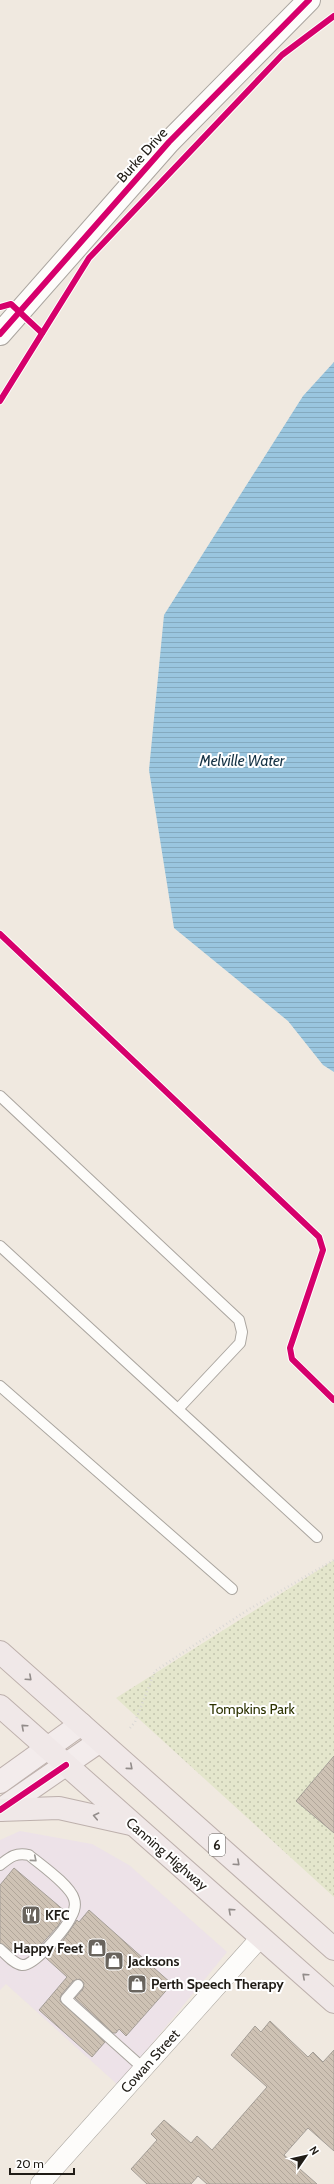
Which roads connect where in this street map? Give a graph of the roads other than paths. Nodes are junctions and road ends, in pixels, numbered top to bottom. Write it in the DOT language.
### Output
graph roads {
  1 [pos="302,2"];
  2 [pos="0,334"];
  3 [pos="0,1096"];
  4 [pos="0,1246"];
  5 [pos="0,1386"];
  6 [pos="178,1409"];
  7 [pos="317,1537"];
  8 [pos="232,1589"];
  9 [pos="0,1652"];
  10 [pos="0,1706"];
  11 [pos="82,1724"];
  12 [pos="100,1741"];
  13 [pos="47,1748"];
  14 [pos="66,1765"];
  15 [pos="0,1782"];
  16 [pos="0,1810"];
  17 [pos="134,1825"];
  18 [pos="0,1865"];
  19 [pos="261,1937"];
  20 [pos="0,1949"];
  21 [pos="334,1949"];
  22 [pos="78,1985"];
  23 [pos="334,2002"];
  24 [pos="143,2068"];
  25 [pos="40,2184"];
  1 -- 2 [label="street, Burke Drive"];
  3 -- 6 [label="lane"];
  4 -- 6 [label="lane"];
  5 -- 8 [label="lane"];
  6 -- 7 [label="lane"];
  9 -- 11 [label="highway, 6, one-way"];
  13 -- 10 [label="highway, Canning Highway, one-way"];
  11 -- 12 [label="highway, 6"];
  11 -- 13 [label="main road"];
  12 -- 14 [label="main road"];
  12 -- 21 [label="highway, 6, one-way"];
  13 -- 14 [label="highway, Canning Highway"];
  13 -- 15 [label="main road"];
  14 -- 16 [label="main road"];
  14 -- 17 [label="highway, Canning Highway"];
  17 -- 16 [label="highway, one-way"];
  19 -- 17 [label="highway, Canning Highway, one-way"];
  18 -- 20 [label="lane, one-way"];
  23 -- 19 [label="highway, Canning Highway, one-way"];
  19 -- 24 [label="street, Cowan Street"];
  22 -- 24 [label="lane"];
  24 -- 25 [label="street, Cowan Street"];
}
